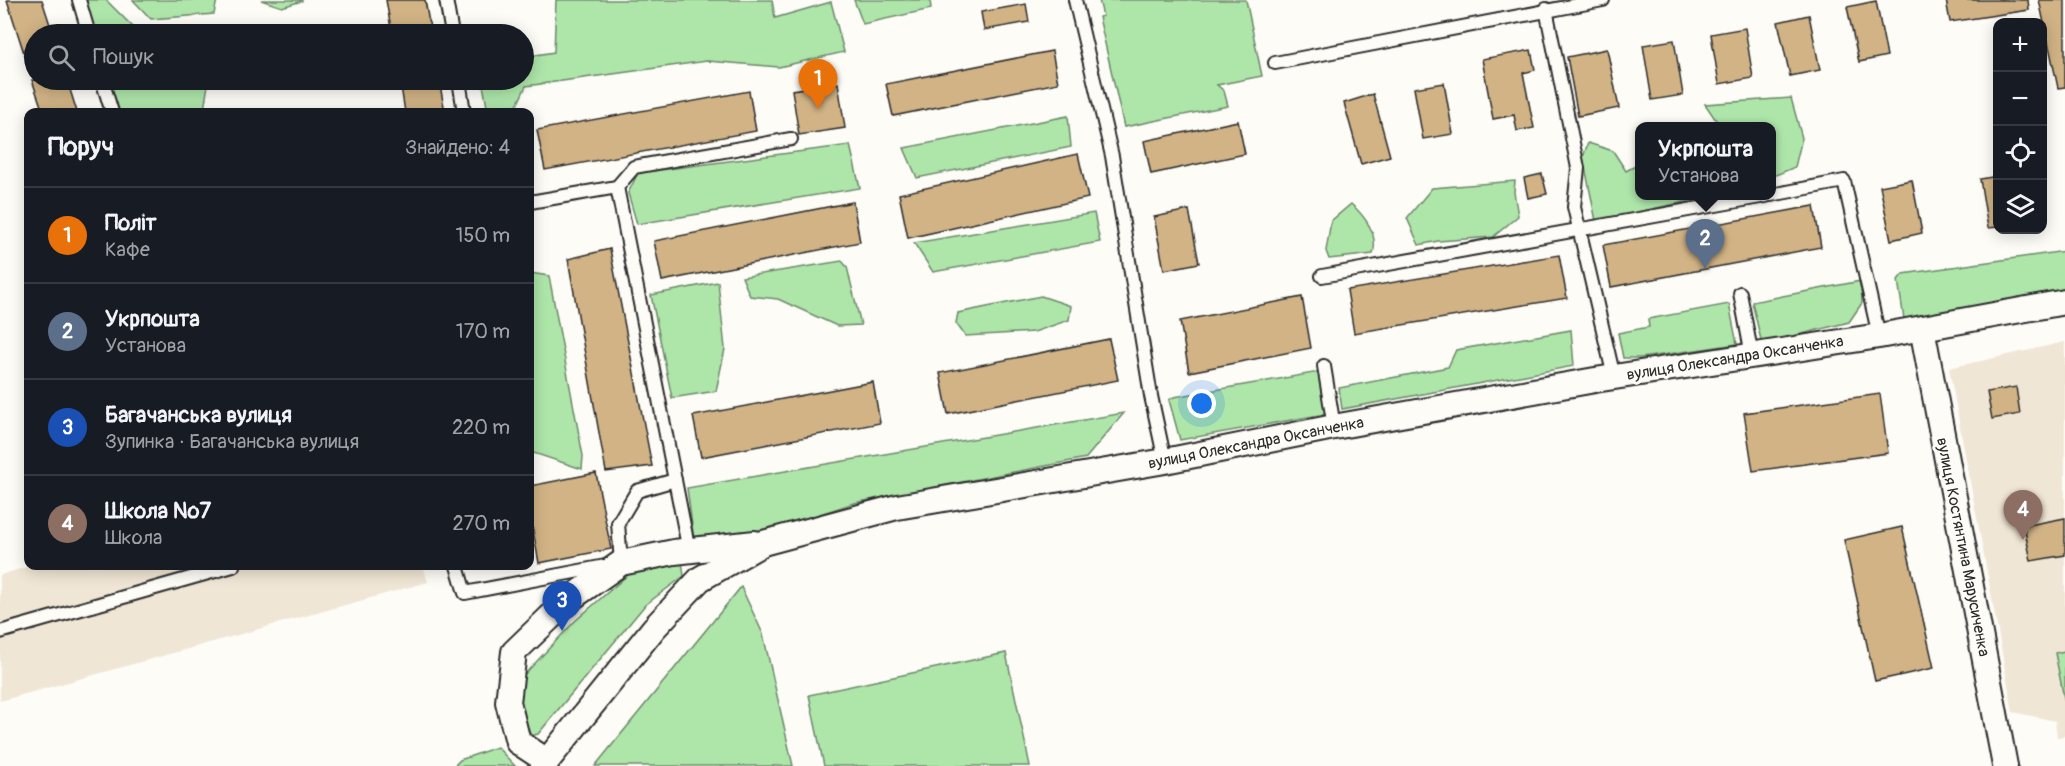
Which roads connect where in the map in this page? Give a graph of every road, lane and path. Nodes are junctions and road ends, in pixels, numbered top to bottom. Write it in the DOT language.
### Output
graph roads {
  1 [pos="79,0"];
  2 [pos="446,0"];
  3 [pos="1076,0"];
  4 [pos="1603,0"];
  5 [pos="1546,9"];
  6 [pos="86,24"];
  7 [pos="450,24"];
  8 [pos="1275,63"];
  9 [pos="105,90"];
  10 [pos="461,90"];
  11 [pos="111,108"];
  12 [pos="463,108"];
  13 [pos="790,139"];
  14 [pos="617,187"];
  15 [pos="1776,194"];
  16 [pos="1739,200"];
  17 [pos="534,201"];
  18 [pos="1579,230"];
  19 [pos="1322,276"];
  20 [pos="1740,293"];
  21 [pos="2065,302"];
  22 [pos="1923,328"];
  23 [pos="1879,336"];
  24 [pos="1752,356"];
  25 [pos="1324,366"];
  26 [pos="1614,377"];
  27 [pos="1334,427"];
  28 [pos="1165,461"];
  29 [pos="675,480"];
  30 [pos="763,543"];
  31 [pos="689,551"];
  32 [pos="621,563"];
  33 [pos="219,570"];
  34 [pos="458,570"];
  35 [pos="0,632"];
  36 [pos="545,763"];
  37 [pos="2004,766"];
  1 -- 6 [label="lane"];
  2 -- 7 [label="lane"];
  3 -- 28 [label="lane"];
  4 -- 5 [label="lane"];
  5 -- 8 [label="lane"];
  5 -- 18 [label="lane"];
  9 -- 11 [label="lane"];
  10 -- 12 [label="lane"];
  13 -- 14 [label="lane"];
  14 -- 17 [label="lane"];
  14 -- 29 [label="lane"];
  15 -- 23 [label="lane"];
  16 -- 18 [label="lane"];
  18 -- 19 [label="lane"];
  18 -- 26 [label="lane"];
  20 -- 24 [label="lane"];
  21 -- 22 [label="street, вулиця Олександра Оксанченка"];
  22 -- 23 [label="street, вулиця Олександра Оксанченка"];
  22 -- 37 [label="street, вулиця Костянтина Марусиченка"];
  23 -- 24 [label="street, вулиця Олександра Оксанченка"];
  24 -- 26 [label="street, вулиця Олександра Оксанченка"];
  25 -- 27 [label="lane"];
  26 -- 27 [label="street, вулиця Олександра Оксанченка"];
  27 -- 28 [label="street, вулиця Олександра Оксанченка"];
  28 -- 30 [label="street, вулиця Олександра Оксанченка"];
  29 -- 31 [label="lane"];
  29 -- 32 [label="lane"];
  30 -- 31 [label="street"];
  30 -- 36 [label="street, вулиця Олександра Оксанченка"];
  31 -- 32 [label="street"];
  32 -- 34 [label="lane"];
  32 -- 36 [label="street"];
  33 -- 35 [label="lane"];
}
